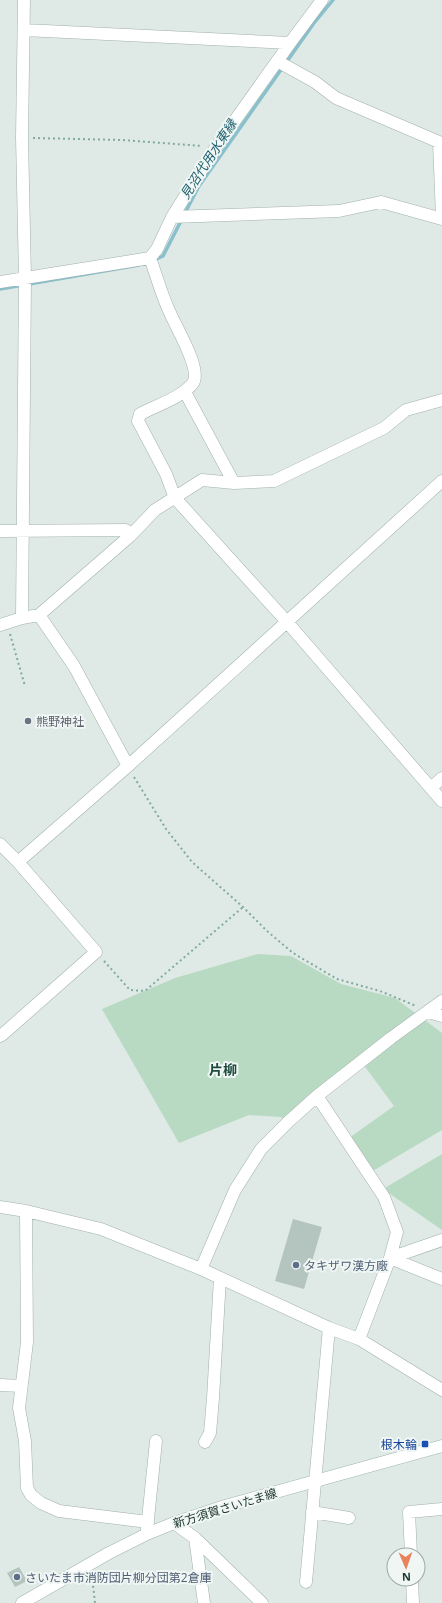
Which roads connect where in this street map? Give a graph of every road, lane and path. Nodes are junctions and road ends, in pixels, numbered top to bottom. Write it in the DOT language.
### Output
graph roads {
  1 [pos="24,0"];
  2 [pos="322,0"];
  3 [pos="24,30"];
  4 [pos="290,43"];
  5 [pos="277,61"];
  6 [pos="22,137"];
  7 [pos="216,147"];
  8 [pos="172,217"];
  9 [pos="442,217"];
  10 [pos="150,258"];
  11 [pos="25,278"];
  12 [pos="0,282"];
  13 [pos="184,392"];
  14 [pos="442,400"];
  15 [pos="442,481"];
  16 [pos="234,483"];
  17 [pos="175,498"];
  18 [pos="0,532"];
  19 [pos="23,532"];
  20 [pos="130,536"];
  21 [pos="39,615"];
  22 [pos="22,618"];
  23 [pos="287,622"];
  24 [pos="3,624"];
  25 [pos="25,686"];
  26 [pos="128,766"];
  27 [pos="442,778"];
  28 [pos="431,788"];
  29 [pos="442,801"];
  30 [pos="0,844"];
  31 [pos="18,862"];
  32 [pos="243,907"];
  33 [pos="96,952"];
  34 [pos="442,1001"];
  35 [pos="428,1012"];
  36 [pos="442,1016"];
  37 [pos="0,1036"];
  38 [pos="317,1096"];
  39 [pos="0,1207"];
  40 [pos="26,1211"];
  41 [pos="442,1240"];
  42 [pos="390,1258"];
  43 [pos="200,1269"];
  44 [pos="220,1278"];
  45 [pos="442,1279"];
  46 [pos="329,1328"];
  47 [pos="359,1340"];
  48 [pos="0,1385"];
  49 [pos="22,1386"];
  50 [pos="442,1390"];
  51 [pos="156,1440"];
  52 [pos="205,1442"];
  53 [pos="442,1446"];
  54 [pos="314,1481"];
  55 [pos="442,1509"];
  56 [pos="312,1512"];
  57 [pos="349,1518"];
  58 [pos="174,1523"];
  59 [pos="148,1528"];
  60 [pos="195,1538"];
  61 [pos="411,1547"];
  62 [pos="92,1564"];
  63 [pos="306,1582"];
  64 [pos="412,1587"];
  65 [pos="22,1603"];
  66 [pos="94,1603"];
  67 [pos="204,1603"];
  68 [pos="262,1603"];
  69 [pos="413,1603"];
  1 -- 3 [label="street"];
  2 -- 4 [label="street"];
  3 -- 4 [label="street"];
  3 -- 6 [label="street"];
  4 -- 5 [label="street"];
  5 -- 7 [label="street"];
  5 -- 9 [label="street"];
  6 -- 7 [label="path"];
  6 -- 11 [label="street"];
  7 -- 8 [label="street"];
  8 -- 9 [label="street"];
  8 -- 10 [label="street"];
  10 -- 11 [label="street"];
  10 -- 13 [label="street"];
  11 -- 12 [label="street"];
  11 -- 19 [label="street"];
  13 -- 16 [label="street"];
  13 -- 17 [label="street"];
  14 -- 16 [label="street"];
  15 -- 23 [label="street"];
  16 -- 17 [label="street"];
  17 -- 20 [label="street"];
  17 -- 23 [label="street"];
  18 -- 19 [label="street"];
  19 -- 20 [label="street"];
  19 -- 22 [label="street"];
  20 -- 21 [label="street"];
  21 -- 22 [label="street"];
  21 -- 26 [label="street"];
  22 -- 24 [label="street"];
  23 -- 26 [label="street"];
  23 -- 28 [label="street"];
  24 -- 25 [label="path"];
  26 -- 31 [label="street"];
  26 -- 32 [label="path"];
  27 -- 28 [label="street"];
  28 -- 29 [label="street"];
  30 -- 31 [label="street"];
  31 -- 33 [label="street"];
  32 -- 33 [label="path"];
  32 -- 35 [label="path"];
  33 -- 37 [label="street"];
  34 -- 35 [label="street"];
  35 -- 36 [label="street"];
  35 -- 38 [label="street"];
  38 -- 42 [label="street"];
  38 -- 43 [label="street"];
  39 -- 40 [label="street"];
  40 -- 43 [label="street"];
  40 -- 49 [label="street"];
  41 -- 42 [label="street"];
  42 -- 45 [label="street"];
  42 -- 47 [label="street"];
  43 -- 44 [label="street"];
  44 -- 46 [label="street"];
  44 -- 52 [label="street"];
  46 -- 47 [label="street"];
  46 -- 54 [label="street"];
  47 -- 50 [label="street"];
  48 -- 49 [label="street"];
  49 -- 59 [label="street"];
  51 -- 59 [label="street"];
  53 -- 54 [label="street, 新方須賀さいたま線"];
  54 -- 56 [label="street"];
  54 -- 58 [label="street, 新方須賀さいたま線"];
  55 -- 61 [label="street"];
  56 -- 57 [label="street"];
  56 -- 63 [label="street"];
  58 -- 59 [label="street, 新方須賀さいたま線"];
  58 -- 60 [label="street"];
  59 -- 62 [label="street, 新方須賀さいたま線"];
  60 -- 67 [label="street"];
  60 -- 68 [label="street"];
  62 -- 65 [label="street, 新方須賀さいたま線"];
  62 -- 66 [label="path"];
  64 -- 69 [label="street"];
}
